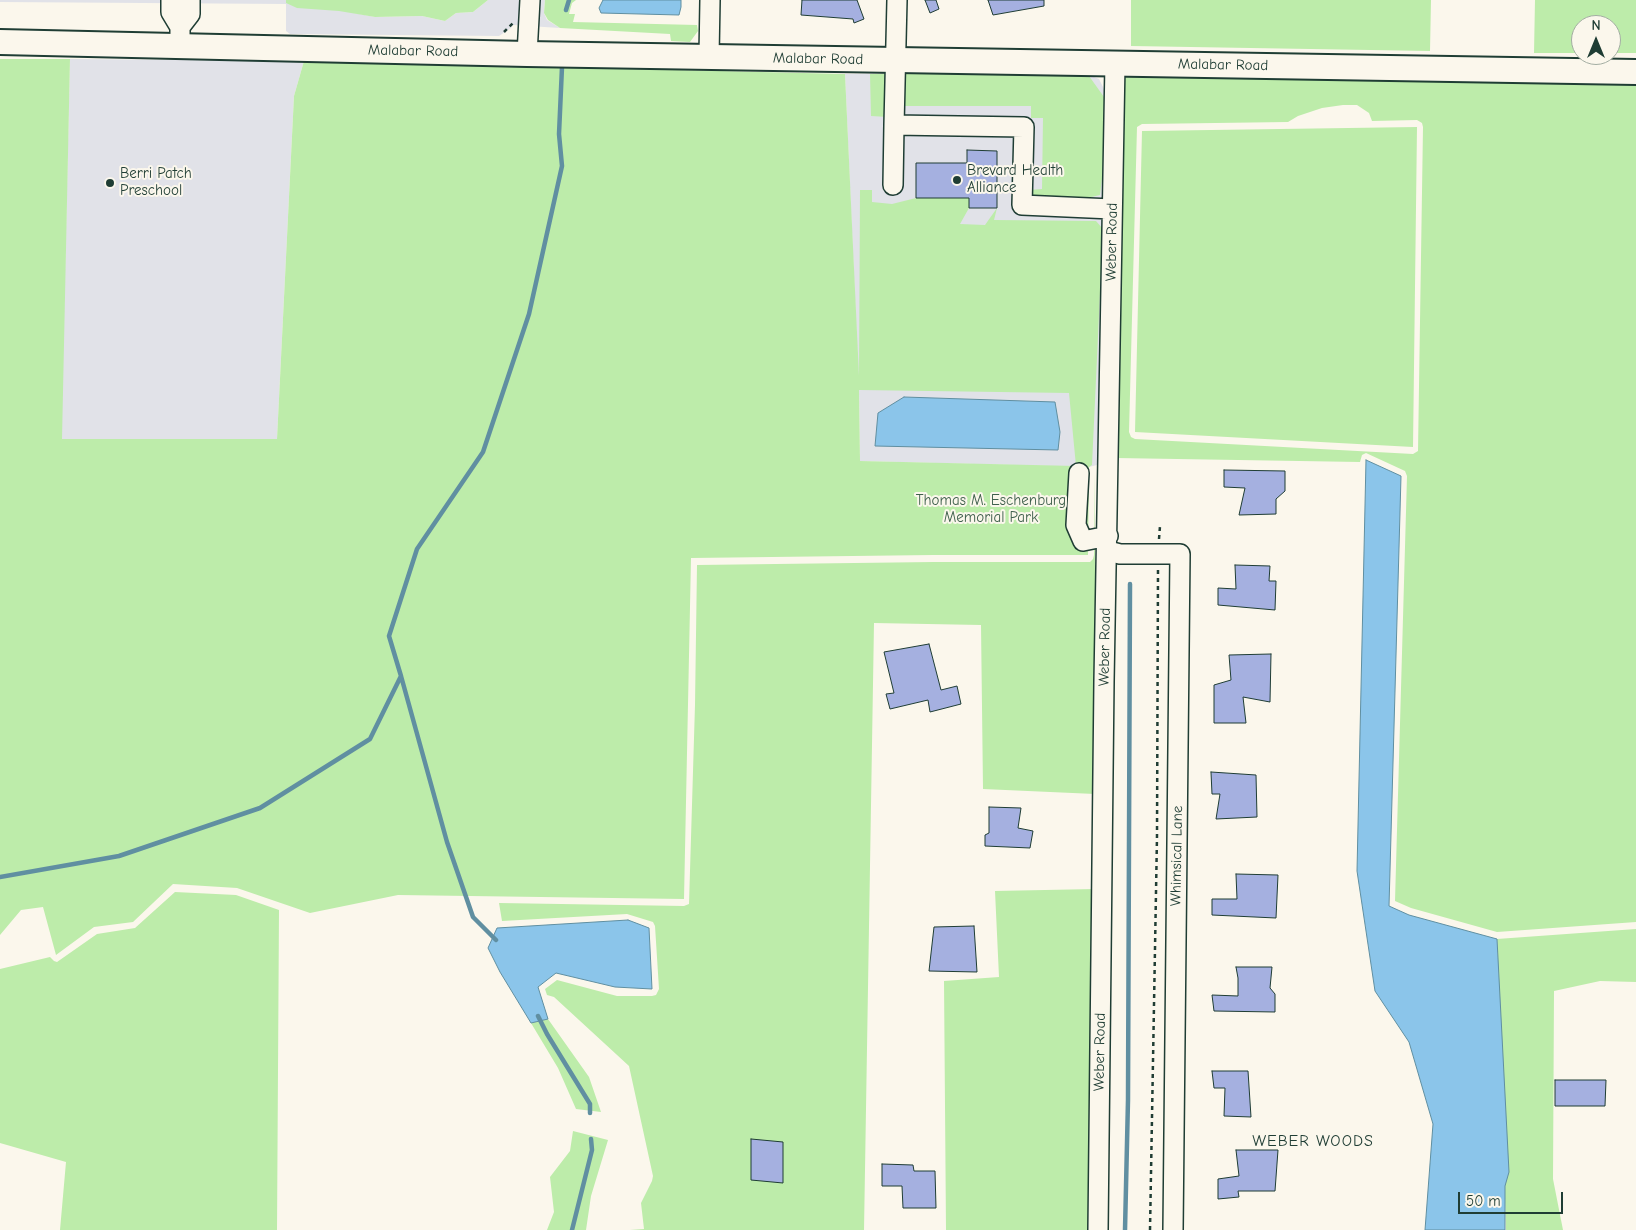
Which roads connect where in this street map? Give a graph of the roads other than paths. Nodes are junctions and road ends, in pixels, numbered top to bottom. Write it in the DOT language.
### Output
graph roads {
  1 [pos="171,0"];
  2 [pos="190,0"];
  3 [pos="530,0"];
  4 [pos="710,0"];
  5 [pos="897,0"];
  6 [pos="180,36"];
  7 [pos="0,42"];
  8 [pos="527,54"];
  9 [pos="709,56"];
  10 [pos="896,60"];
  11 [pos="1115,63"];
  12 [pos="1636,72"];
  13 [pos="894,125"];
  14 [pos="894,185"];
  15 [pos="1112,209"];
  16 [pos="1079,473"];
  17 [pos="1108,543"];
  18 [pos="1098,1230"];
  19 [pos="1173,1230"];
  1 -- 6 [label="street"];
  2 -- 6 [label="street"];
  3 -- 8 [label="street"];
  4 -- 9 [label="street"];
  5 -- 10 [label="street"];
  6 -- 7 [label="main road, Malabar Road"];
  6 -- 8 [label="main road, Malabar Road"];
  8 -- 9 [label="main road, Malabar Road"];
  9 -- 10 [label="main road, Malabar Road"];
  10 -- 11 [label="main road, Malabar Road"];
  10 -- 13 [label="street"];
  11 -- 12 [label="main road, Malabar Road"];
  11 -- 15 [label="street, Weber Road"];
  13 -- 14 [label="street"];
  13 -- 15 [label="street"];
  15 -- 17 [label="street, Weber Road"];
  16 -- 17 [label="street, Whimsical Lane"];
  17 -- 18 [label="street, Weber Road"];
  17 -- 19 [label="street, Whimsical Lane"];
}
